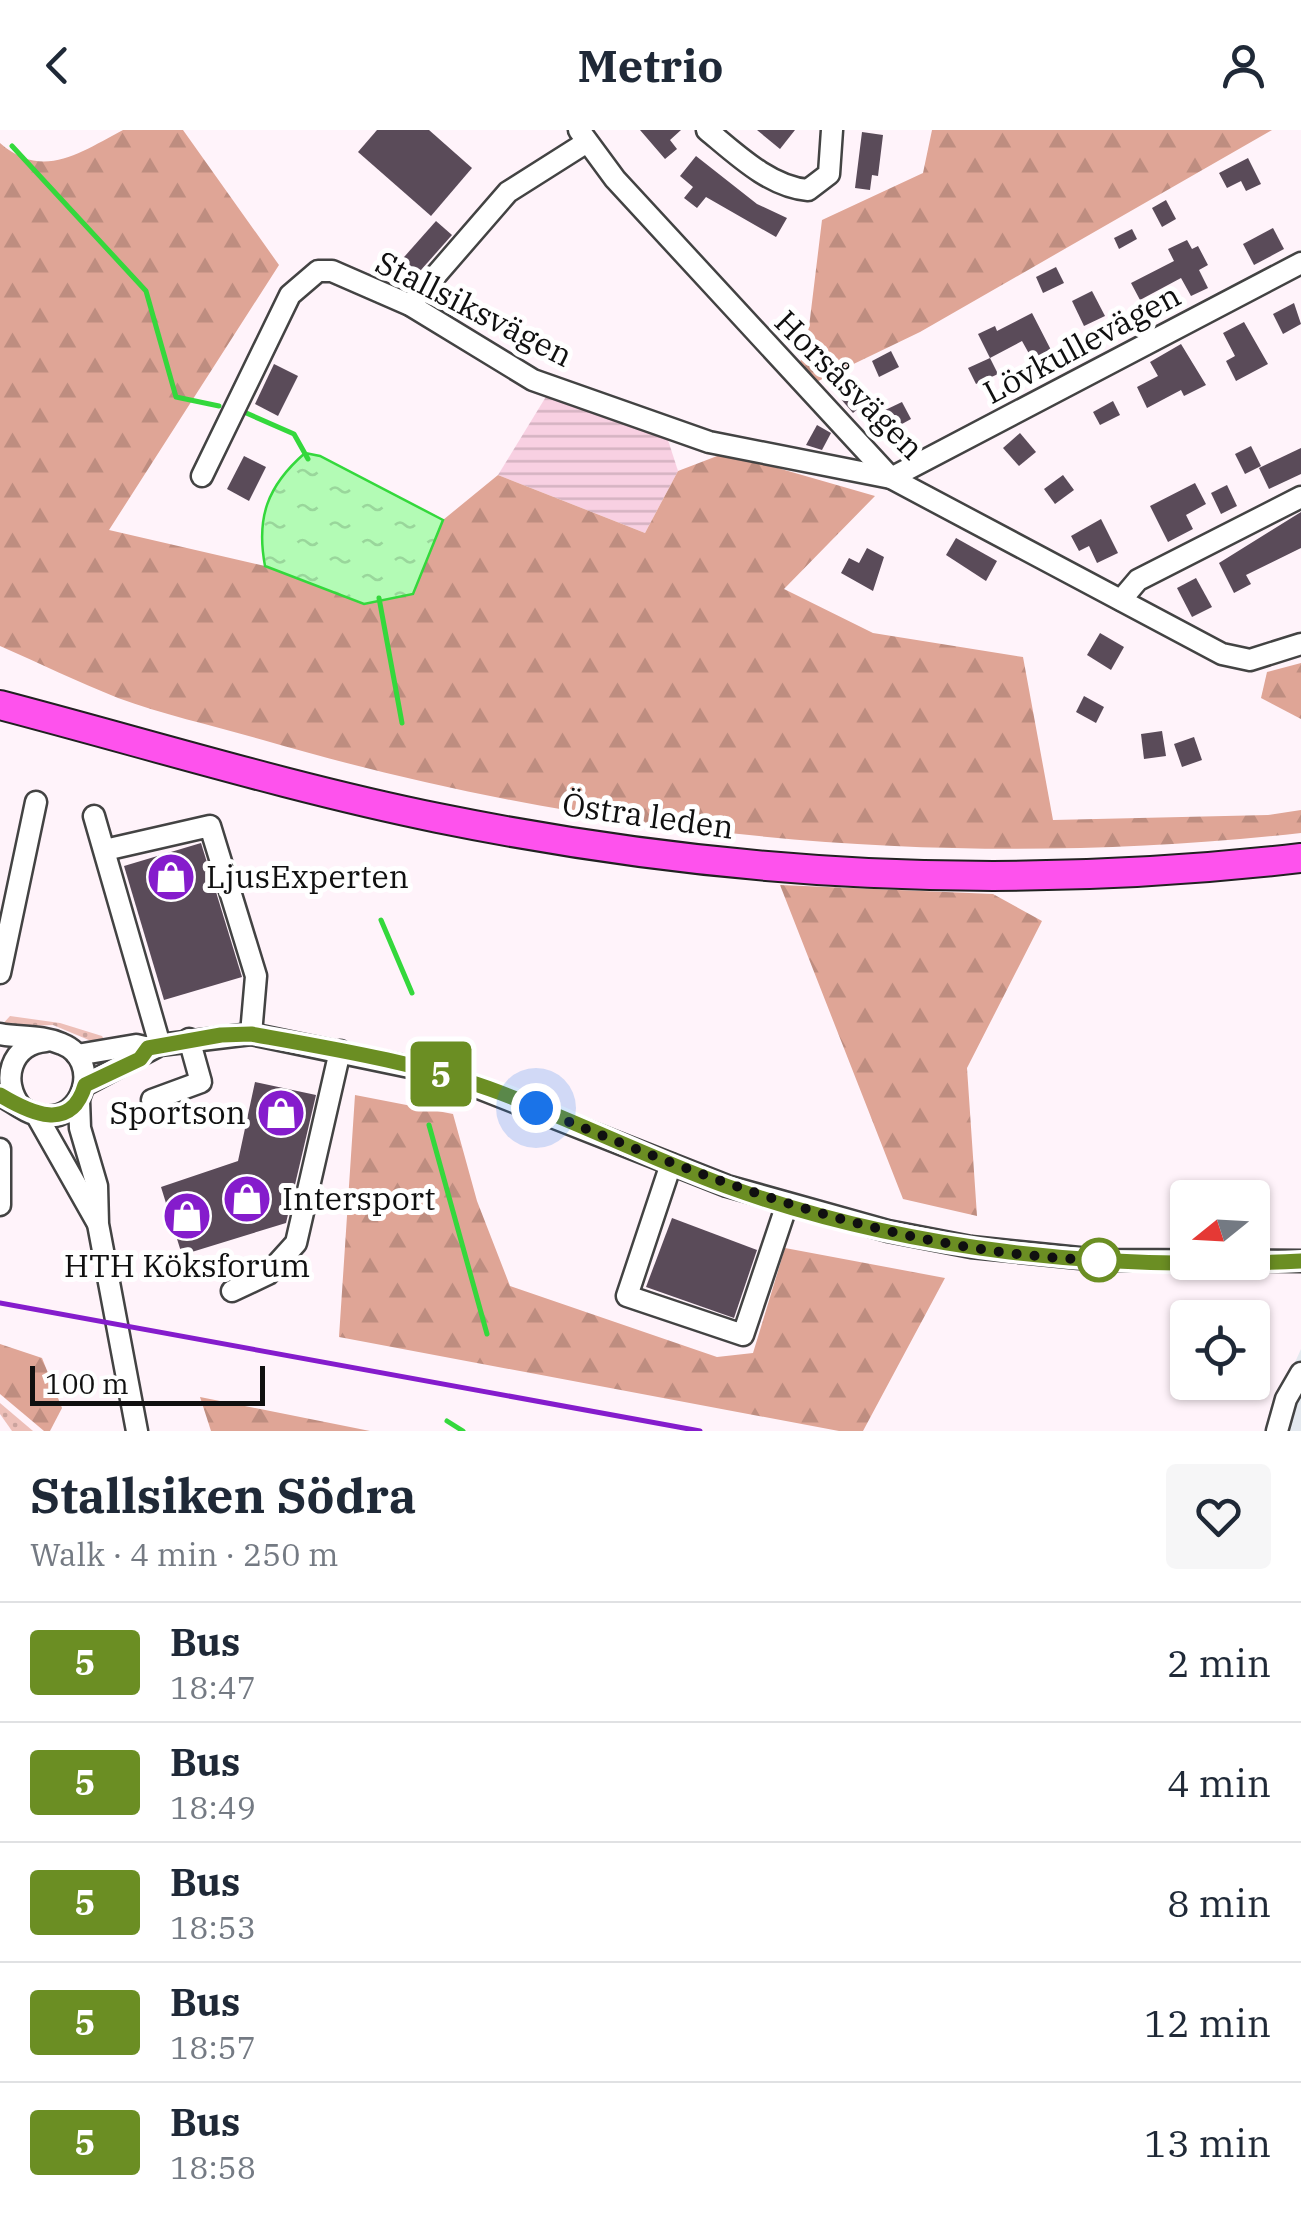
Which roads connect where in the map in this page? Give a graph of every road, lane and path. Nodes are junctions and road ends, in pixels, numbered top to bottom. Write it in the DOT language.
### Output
graph roads {
  1 [pos="707,130"];
  2 [pos="832,130"];
  3 [pos="583,136"];
  4 [pos="1301,263"];
  5 [pos="410,305"];
  6 [pos="202,476"];
  7 [pos="891,478"];
  8 [pos="1301,497"];
  9 [pos="1121,600"];
  10 [pos="1301,644"];
  11 [pos="0,705"];
  12 [pos="36,802"];
  13 [pos="94,816"];
  14 [pos="105,850"];
  15 [pos="1301,858"];
  16 [pos="0,973"];
  17 [pos="0,1034"];
  18 [pos="251,1034"];
  19 [pos="189,1039"];
  20 [pos="50,1040"];
  21 [pos="154,1046"];
  22 [pos="340,1050"];
  23 [pos="10,1052"];
  24 [pos="77,1055"];
  25 [pos="3,1083"];
  26 [pos="82,1092"];
  27 [pos="152,1100"];
  28 [pos="30,1112"];
  29 [pos="0,1149"];
  30 [pos="672,1164"];
  31 [pos="786,1204"];
  32 [pos="0,1205"];
  33 [pos="98,1224"];
  34 [pos="1301,1261"];
  35 [pos="232,1291"];
  36 [pos="1301,1373"];
  37 [pos="137,1431"];
  38 [pos="1277,1431"];
  1 -- 2 [label="street"];
  3 -- 5 [label="street"];
  3 -- 7 [label="street, Horsåsvägen"];
  4 -- 7 [label="street, Lövkullevägen"];
  5 -- 6 [label="street, Stallsiksvägen"];
  5 -- 7 [label="street, Stallsiksvägen"];
  7 -- 9 [label="street, Horsåsvägen"];
  8 -- 9 [label="street"];
  9 -- 10 [label="street, Horsåsvägen"];
  11 -- 15 [label="highway, Östra leden"];
  12 -- 16 [label="street"];
  13 -- 14 [label="street"];
  14 -- 18 [label="street"];
  14 -- 21 [label="street"];
  17 -- 20 [label="street"];
  18 -- 19 [label="street"];
  18 -- 22 [label="street"];
  19 -- 21 [label="street"];
  19 -- 27 [label="street"];
  20 -- 23 [label="street"];
  20 -- 24 [label="street"];
  21 -- 24 [label="street"];
  21 -- 26 [label="street"];
  22 -- 30 [label="street"];
  22 -- 35 [label="street"];
  23 -- 25 [label="street"];
  24 -- 26 [label="street"];
  25 -- 28 [label="street"];
  26 -- 28 [label="street"];
  26 -- 33 [label="street"];
  28 -- 33 [label="street"];
  29 -- 32 [label="street"];
  30 -- 31 [label="street"];
  30 -- 31 [label="street"];
  31 -- 34 [label="street"];
  33 -- 37 [label="street"];
  36 -- 38 [label="street"];
}
